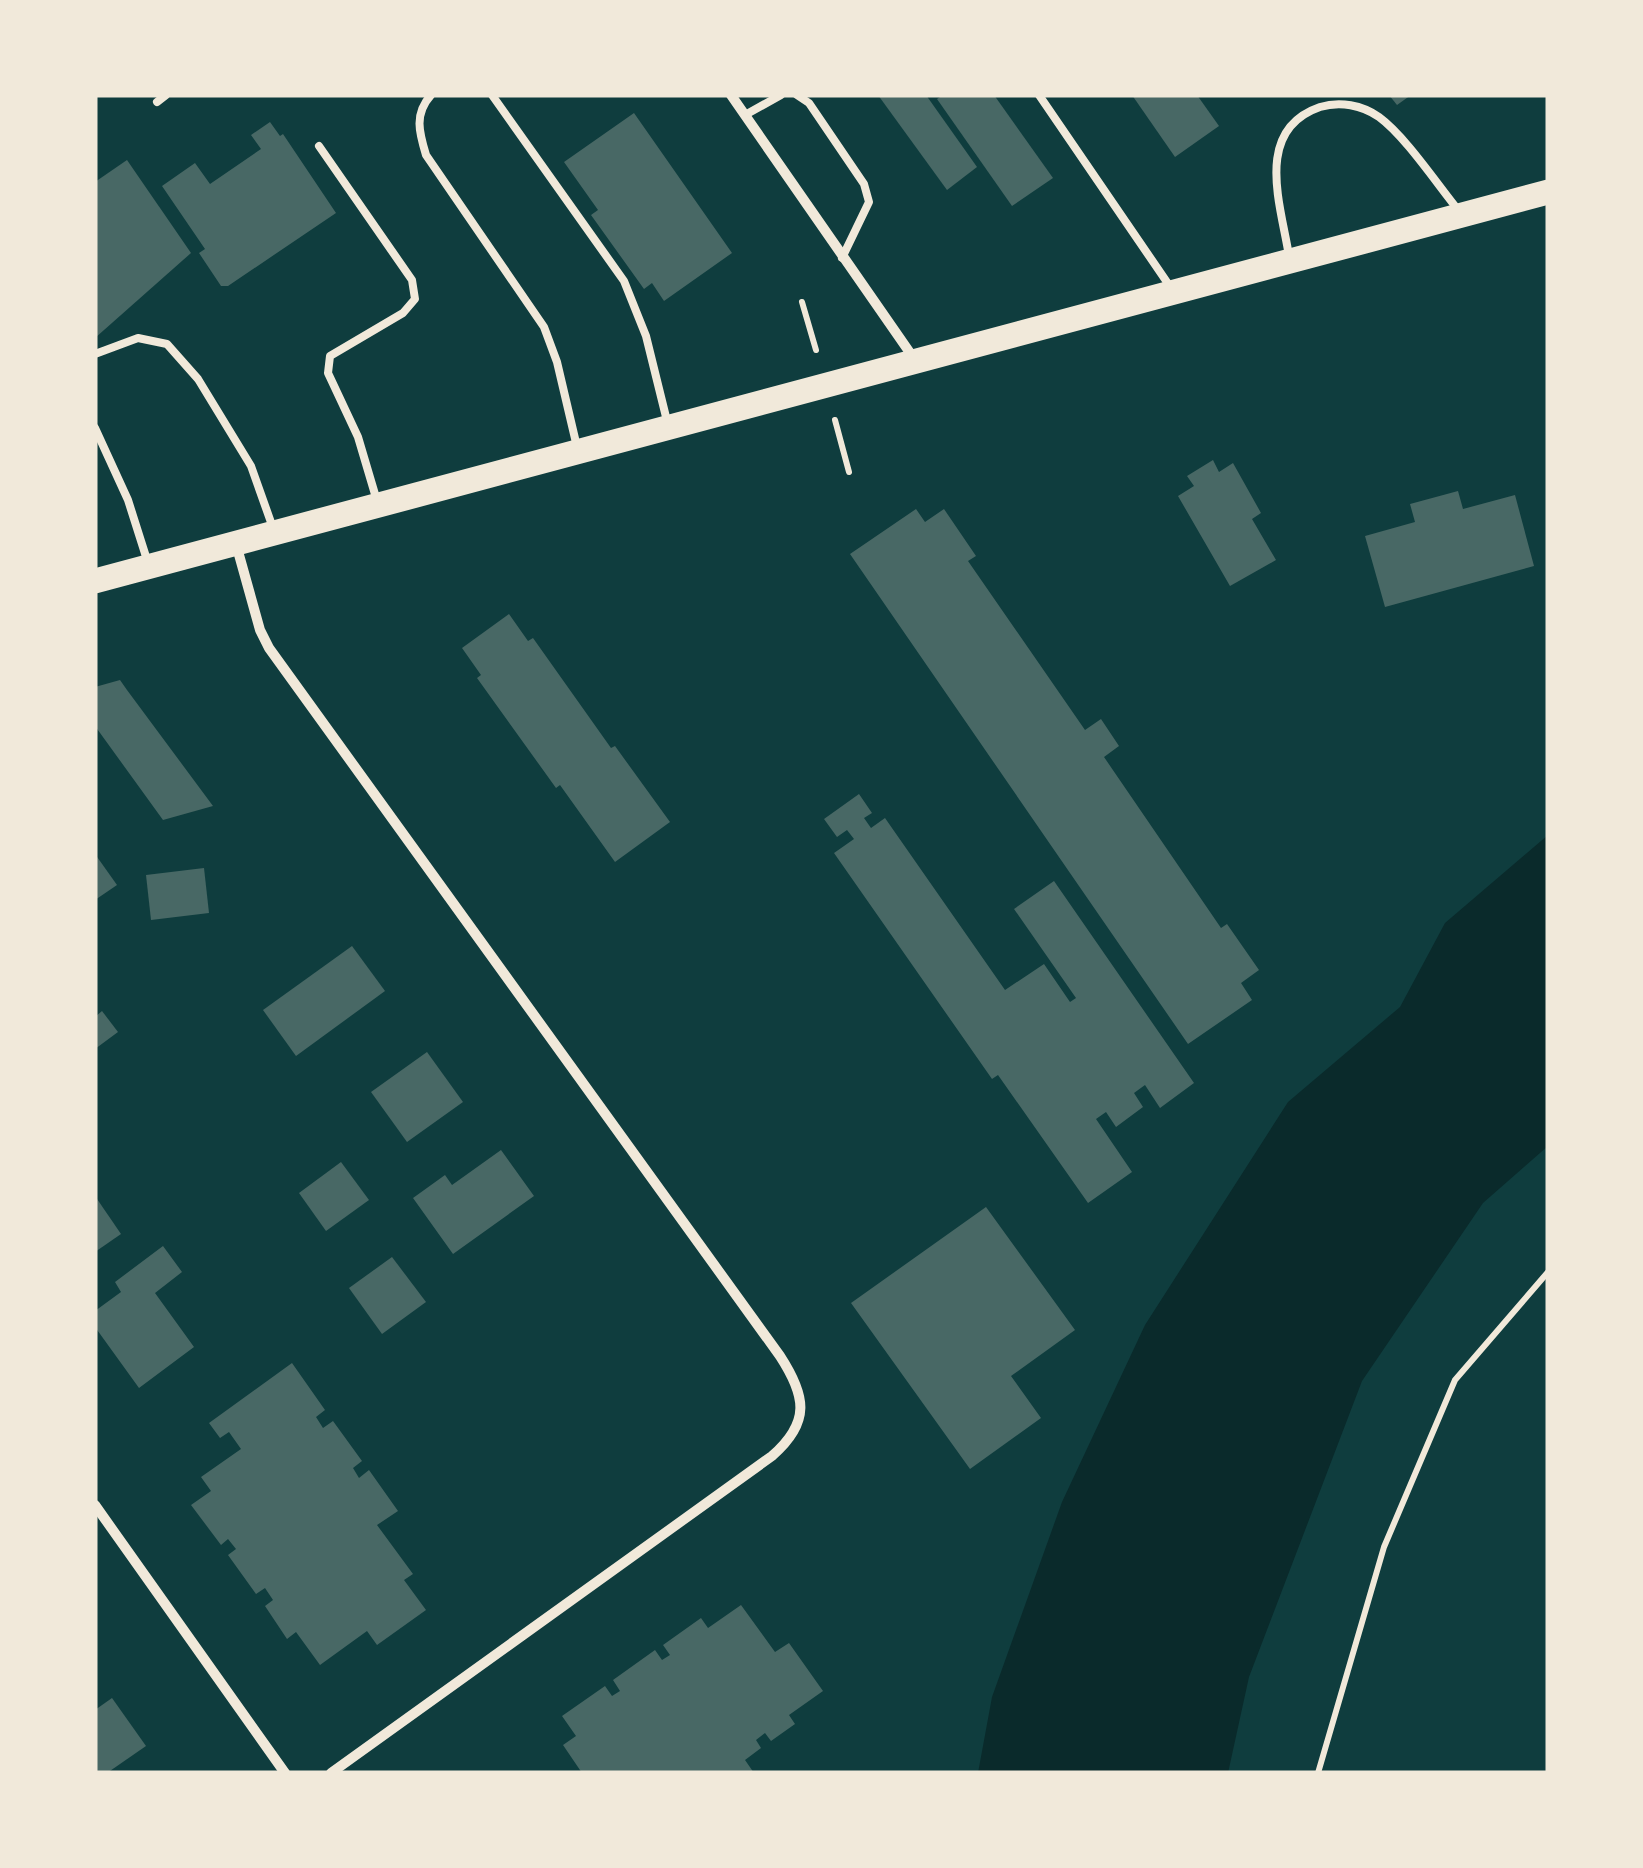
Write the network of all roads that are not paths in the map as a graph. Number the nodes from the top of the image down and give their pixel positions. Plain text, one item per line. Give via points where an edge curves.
1 (166, 95) edge
2 (430, 95) edge
3 (492, 95) edge
4 (731, 95) edge
5 (781, 95) edge
6 (797, 95) edge
7 (1039, 95) edge
8 (1358, 95) edge
9 (156, 102) dead end
10 (1360, 108) junction
11 (744, 115) junction
12 (319, 146) dead end
13 (1548, 192) edge
14 (1462, 215) junction
15 (842, 258) junction
16 (1290, 261) junction
17 (1174, 292) junction
18 (95, 354) edge
19 (916, 361) junction
20 (669, 427) junction
21 (95, 428) edge
22 (578, 452) junction
23 (378, 505) junction
24 (274, 533) junction
25 (236, 542) junction
26 (149, 566) junction
27 (95, 581) edge
28 (95, 1505) edge
29 (286, 1773) edge
30 (332, 1773) edge

1 - 9 lane
2 - 22 lane via 420,107 418,132 426,155 544,327
3 - 20 lane via 624,281
4 - 11 street
5 - 11 lane
6 - 15 lane via 864,184 869,202
7 - 17 lane
8 - 10 lane
10 - 14 lane via 1384,121
10 - 16 lane via 1315,109 1299,118 1278,147 1274,164
11 - 15 street
12 - 23 lane via 412,280 415,298 330,356 328,373 358,436
13 - 14 main road
14 - 16 main road
15 - 19 street
16 - 17 main road
17 - 19 main road
18 - 24 lane via 138,338 167,344 198,378 251,466
19 - 20 main road
20 - 22 main road
21 - 26 lane
22 - 23 main road
23 - 24 main road
24 - 25 main road
25 - 26 main road
25 - 30 street via 269,648 797,1383 802,1414 791,1440 772,1456
26 - 27 main road
28 - 29 street

